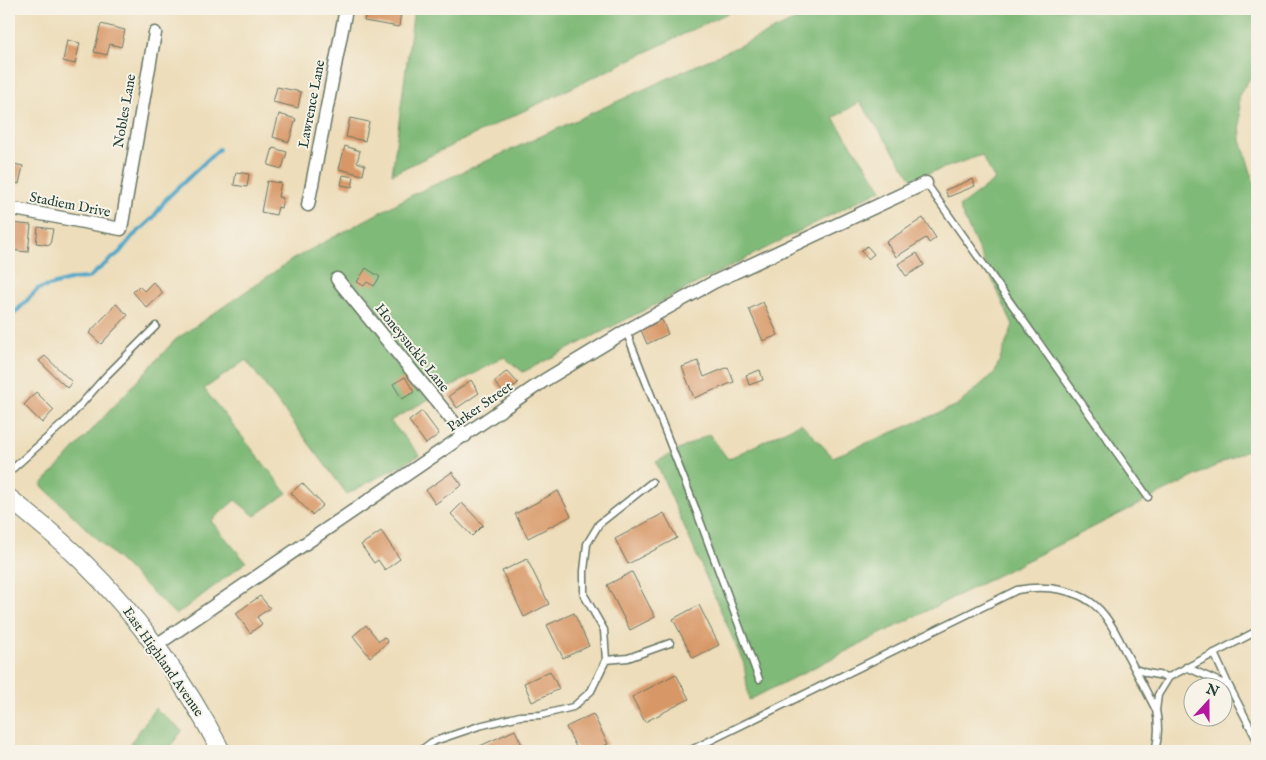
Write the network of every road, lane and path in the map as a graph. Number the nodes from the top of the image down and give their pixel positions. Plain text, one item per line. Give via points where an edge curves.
1 (346, 9) edge
2 (155, 33) dead end
3 (926, 183) joint
4 (126, 195) joint
5 (308, 205) dead end
6 (9, 208) edge
7 (337, 280) dead end
8 (156, 326) dead end
9 (626, 331) junction
10 (464, 436) junction
11 (9, 472) edge
12 (652, 482) dead end
13 (1148, 497) dead end
14 (9, 498) edge
15 (1257, 631) edge
16 (670, 643) dead end
17 (155, 646) junction
18 (1214, 653) junction
19 (606, 660) junction
20 (1186, 667) junction
21 (1135, 668) junction
22 (1169, 676) junction
23 (1211, 678) edge
24 (1225, 678) edge
25 (759, 679) dead end
26 (1234, 696) edge
27 (1156, 710) junction
28 (1257, 740) edge
29 (222, 751) edge
30 (420, 751) edge
31 (690, 751) edge
32 (1155, 751) edge

1 - 5 street, Lawrence Lane
2 - 4 street, Nobles Lane
3 - 9 street, Parker Street via 714,282
3 - 13 lane
4 - 6 street, Stadiem Drive via 121,229
7 - 10 street, Honeysuckle Lane
8 - 11 lane via 68,419
9 - 10 street, Parker Street via 544,380
9 - 25 lane
10 - 17 street, Parker Street
12 - 19 lane via 598,524 587,544 584,595 604,630
14 - 17 street, East Highland Avenue via 83,562 133,616
15 - 18 lane
16 - 19 lane via 628,658
17 - 29 street, East Highland Avenue
18 - 20 lane
18 - 24 lane
19 - 30 lane via 591,691 573,707 479,726 432,742
20 - 22 lane
20 - 23 lane
21 - 22 lane
21 - 27 lane
21 - 31 lane via 1112,625 1087,600 1047,587 1017,590
22 - 27 lane via 1158,694
26 - 28 lane
27 - 32 lane via 1159,724

